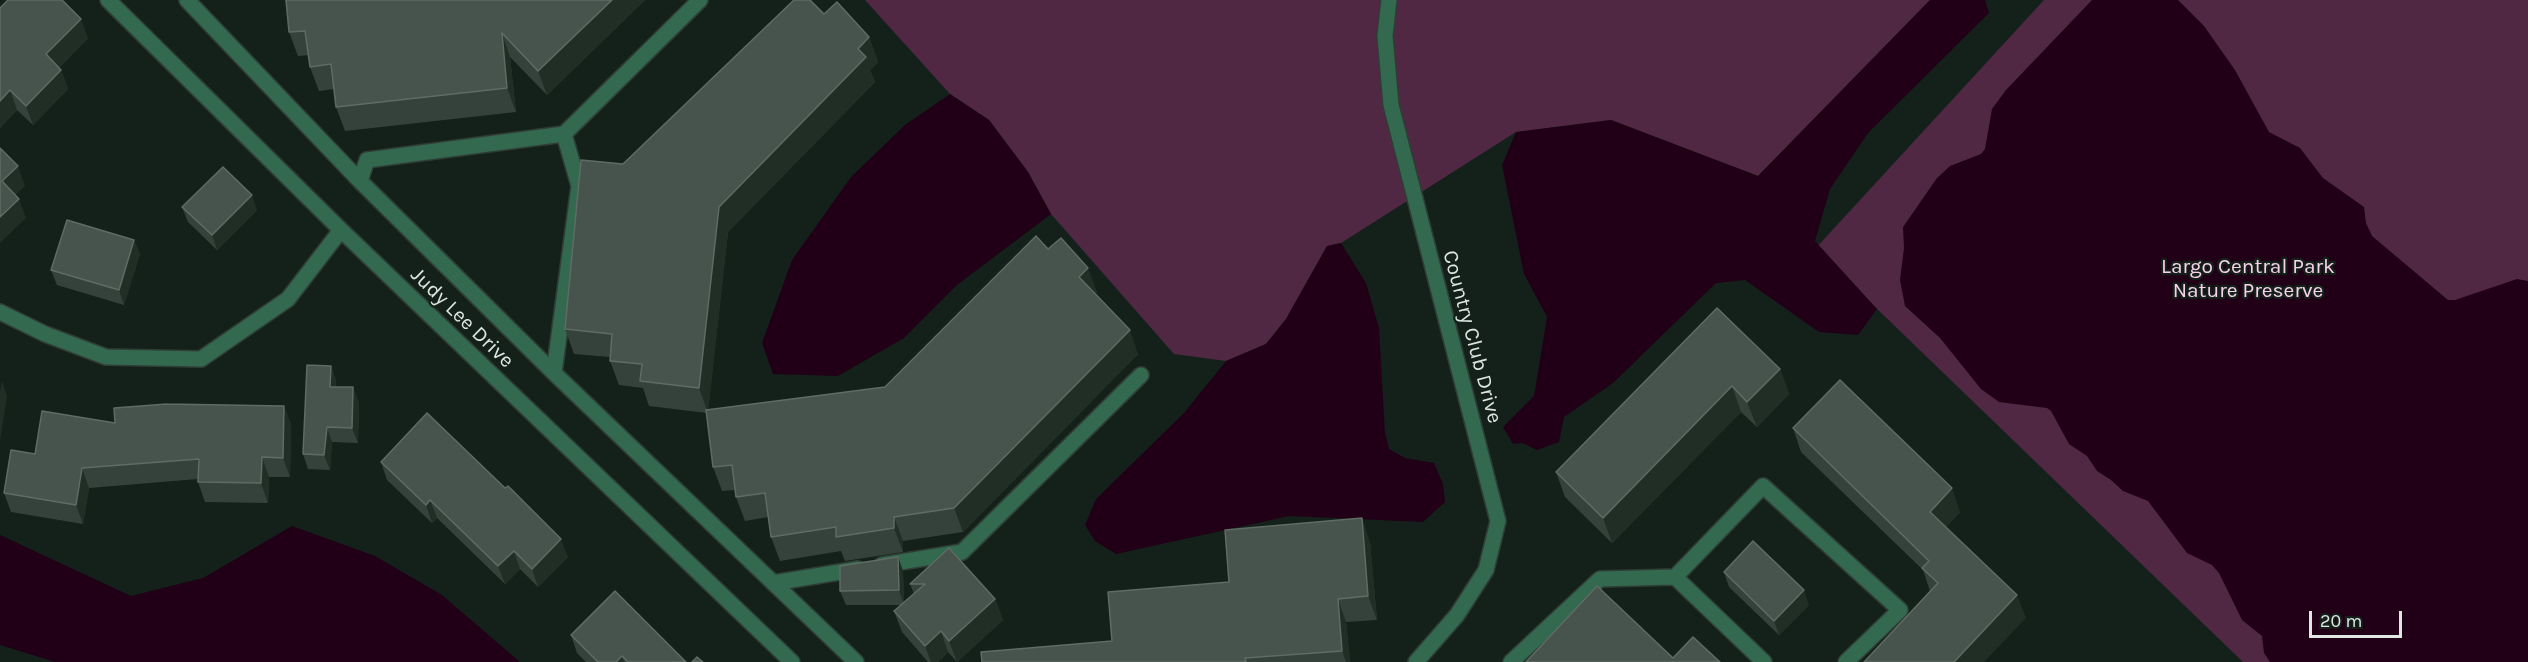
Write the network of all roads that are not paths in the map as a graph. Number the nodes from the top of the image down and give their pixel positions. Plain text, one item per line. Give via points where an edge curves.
1 (108, 0) edge
2 (187, 0) edge
3 (699, 0) edge
4 (1389, 0) edge
5 (564, 134) junction
6 (360, 181) junction
7 (341, 230) junction
8 (0, 312) edge
9 (554, 373) junction
10 (1141, 375) dead end
11 (1675, 577) junction
12 (773, 583) junction
13 (792, 662) edge
14 (856, 662) edge
15 (1416, 662) edge
16 (1511, 662) edge
17 (1764, 662) edge
18 (1846, 662) edge

1 - 7 street, Judy Lee Drive
2 - 6 street
3 - 5 street
4 - 15 street, Country Club Drive via 1385,36 1391,105 1498,521 1486,570 1457,615
5 - 6 street via 367,160
5 - 9 street via 579,186
6 - 9 street
7 - 8 street via 288,299 201,360 106,357
7 - 13 street, Judy Lee Drive
9 - 12 street
10 - 12 street via 962,552
11 - 16 street via 1600,579
11 - 17 street
11 - 18 street via 1763,486 1900,610
12 - 14 street

